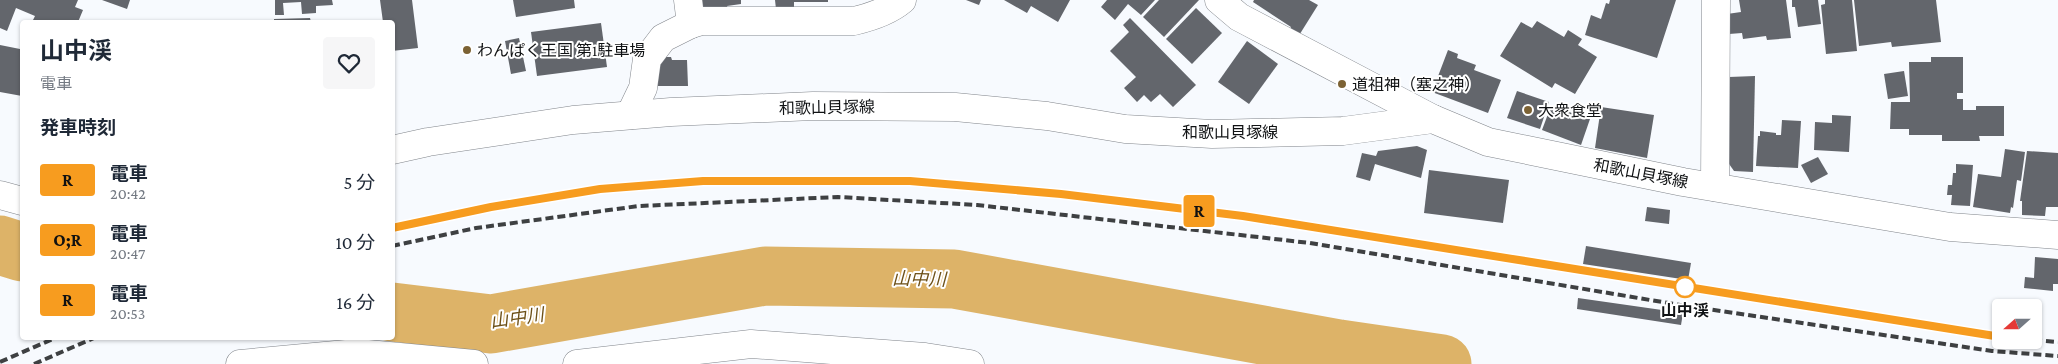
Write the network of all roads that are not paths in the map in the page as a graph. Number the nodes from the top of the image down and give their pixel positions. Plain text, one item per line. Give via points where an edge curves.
1 (902, 0) edge
2 (1219, 0) edge
3 (1716, 0) edge
4 (689, 12) edge
5 (630, 115) junction
6 (1433, 118) junction
7 (395, 149) edge
8 (1715, 187) junction
9 (0, 196) edge
10 (20, 201) edge
11 (2058, 235) edge
12 (240, 364) edge
13 (474, 364) edge
14 (577, 364) edge
15 (970, 364) edge

1 - 4 main road via 869,18 854,21 701,21
2 - 6 main road via 1239,17
3 - 8 main road
4 - 5 main road via 647,60 643,88
5 - 6 main road, 和歌山貝塚線 via 813,106 955,108 1048,116 1125,130 1212,134 1344,131
5 - 7 main road, 和歌山貝塚線 via 573,120
6 - 8 main road, 和歌山貝塚線 via 1488,142
8 - 11 main road, 和歌山貝塚線 via 1950,228
9 - 10 main road
12 - 13 main road via 357,353
14 - 15 main road via 750,344 925,357

